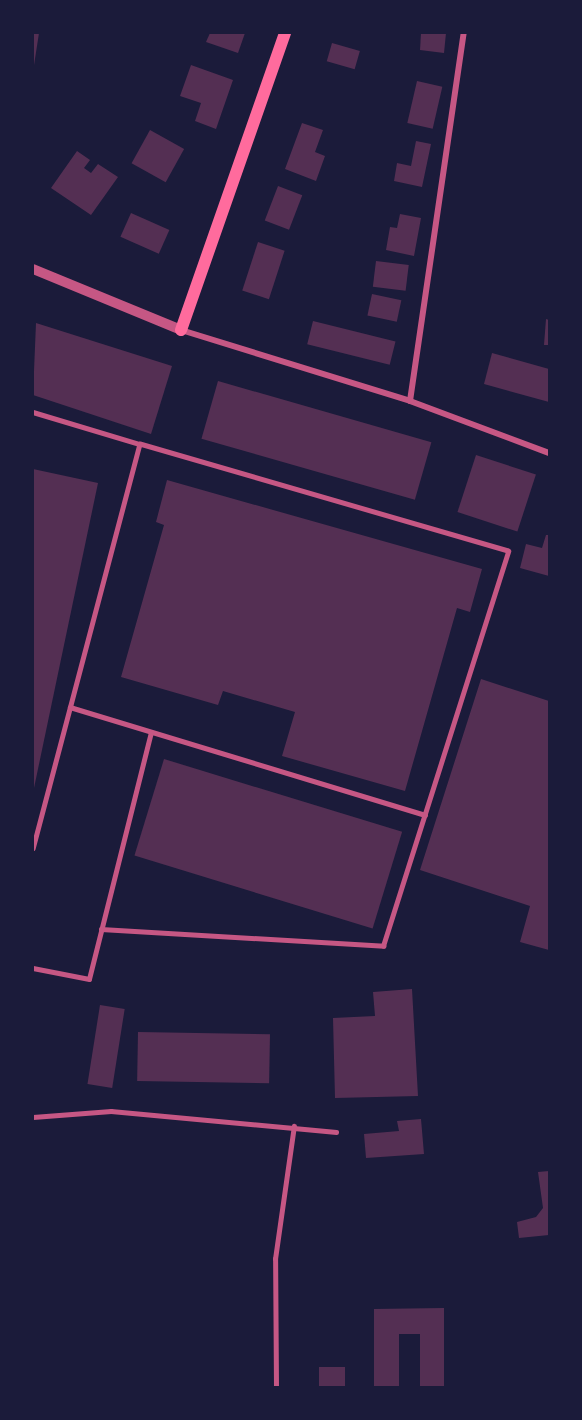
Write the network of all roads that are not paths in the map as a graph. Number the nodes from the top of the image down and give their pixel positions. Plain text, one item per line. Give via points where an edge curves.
1 (285, 33) edge
2 (464, 33) edge
3 (33, 269) edge
4 (181, 330) junction
5 (410, 401) junction
6 (33, 412) edge
7 (140, 444) junction
8 (549, 453) edge
9 (70, 707) junction
10 (151, 733) junction
11 (425, 815) junction
12 (33, 848) edge
13 (101, 929) junction
14 (33, 968) edge
15 (33, 1117) edge
16 (294, 1126) junction
17 (336, 1132) dead end
18 (276, 1387) edge

1 - 4 main road
2 - 5 street
3 - 4 street
4 - 5 street
5 - 8 street
6 - 7 lane
7 - 9 lane
7 - 11 lane via 508,551
9 - 10 lane
9 - 12 lane
10 - 11 lane
10 - 13 lane
11 - 13 lane via 383,946
13 - 14 lane via 89,979
15 - 16 lane via 111,1112
16 - 17 lane
16 - 18 lane via 275,1258

